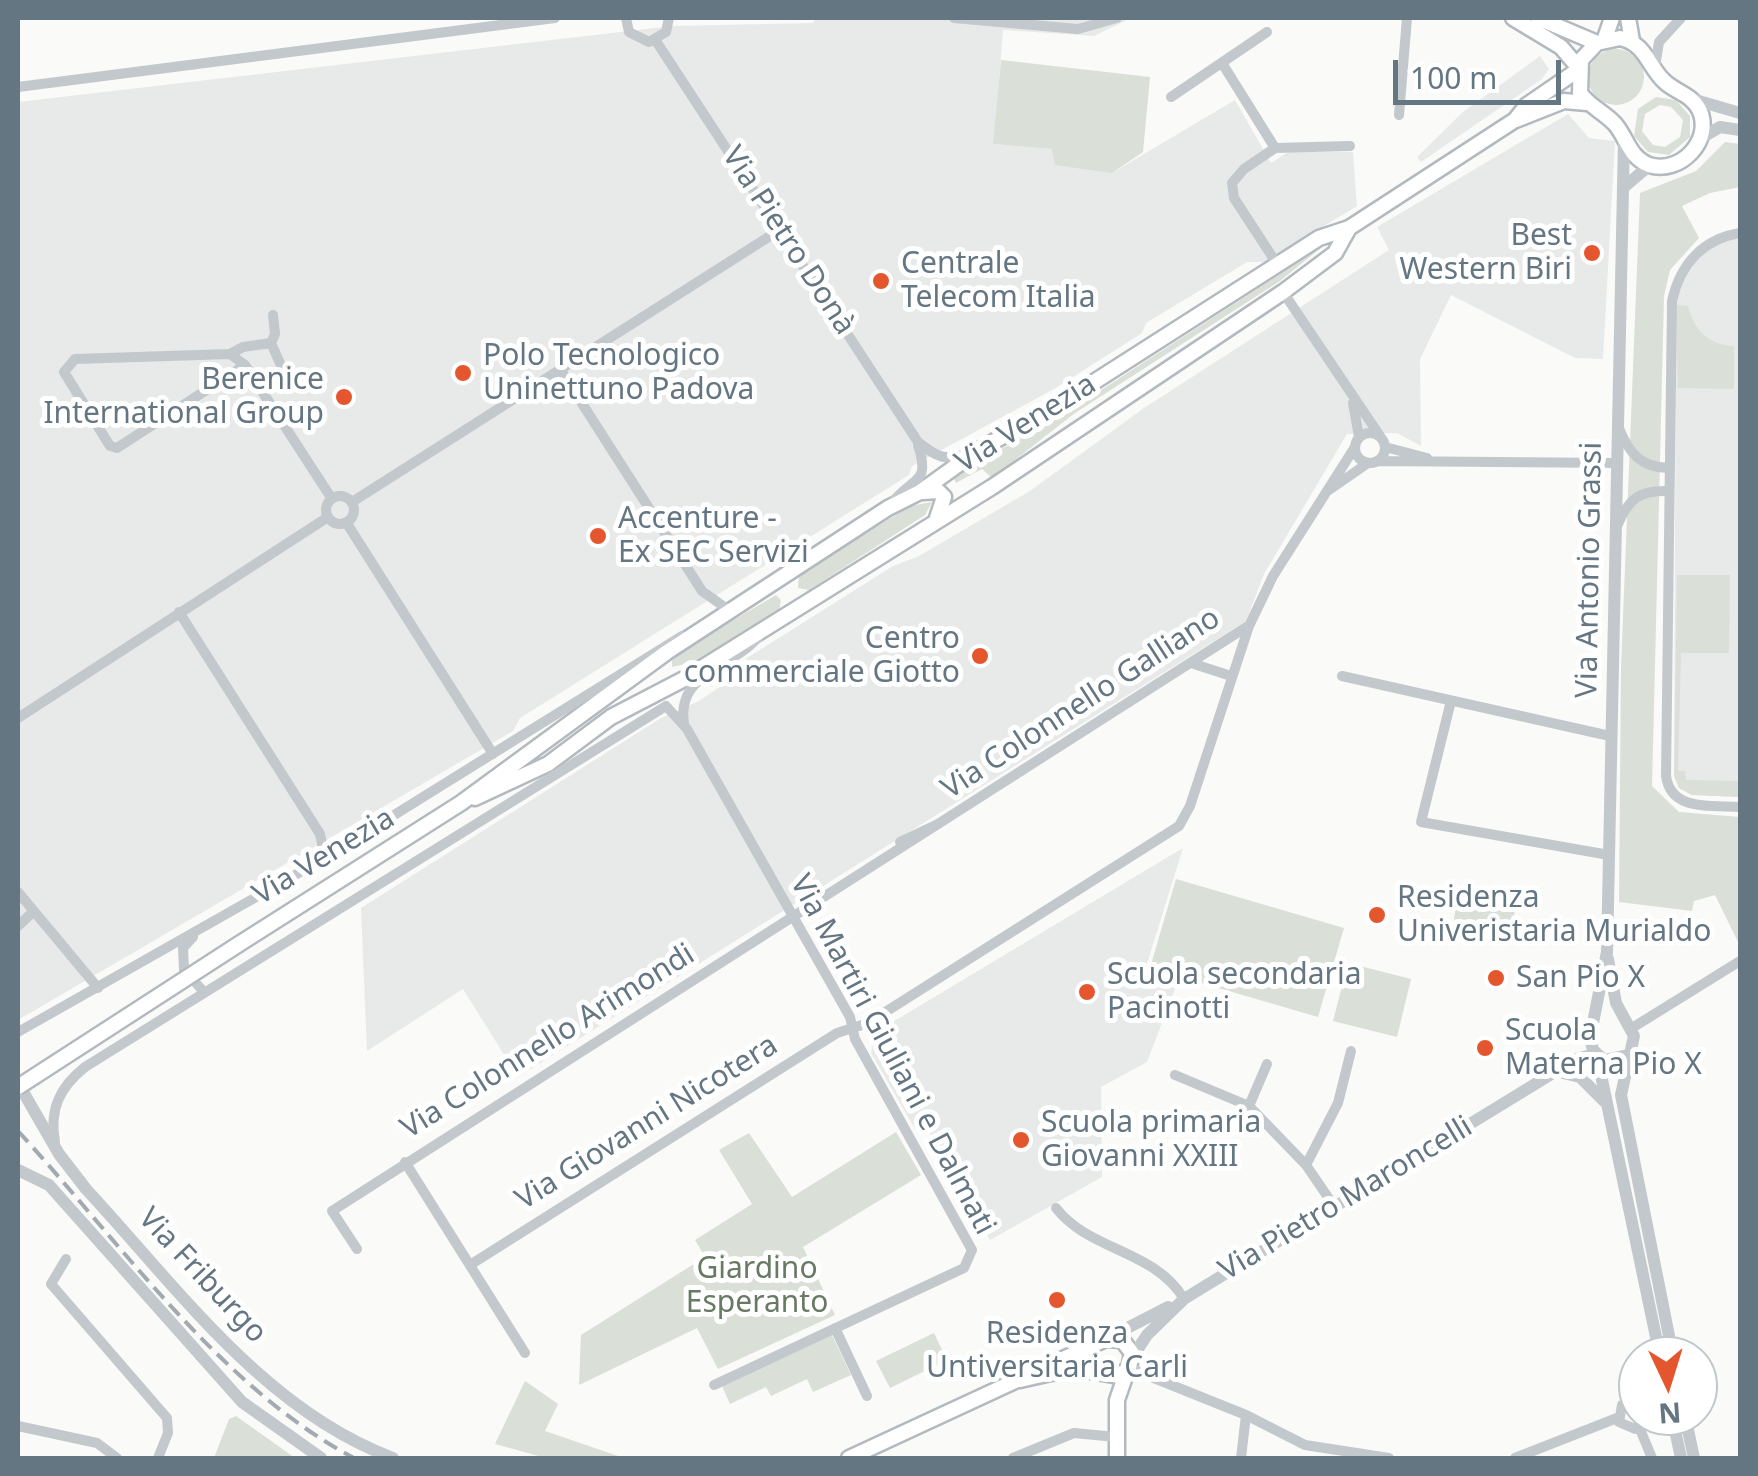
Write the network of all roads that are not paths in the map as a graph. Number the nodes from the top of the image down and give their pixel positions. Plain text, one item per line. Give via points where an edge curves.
1 (555, 18) edge
2 (626, 18) edge
3 (668, 18) edge
4 (954, 18) edge
5 (1117, 18) edge
6 (1406, 18) edge
7 (1513, 18) edge
8 (1538, 18) edge
9 (1612, 18) edge
10 (1628, 18) edge
11 (1670, 18) edge
12 (1681, 18) edge
13 (1267, 32) dead end
14 (656, 41) junction
15 (1601, 42) junction
16 (1634, 43) junction
17 (1222, 63) junction
18 (1655, 67) junction
19 (1578, 69) junction
20 (18, 87) edge
21 (1170, 97) dead end
22 (1692, 98) junction
23 (1587, 103) junction
24 (1740, 113) edge
25 (1399, 115) dead end
26 (1515, 120) junction
27 (1740, 130) edge
28 (1701, 138) junction
29 (1624, 140) junction
30 (1350, 146) dead end
31 (1275, 148) junction
32 (1650, 165) junction
33 (1623, 188) junction
34 (781, 228) junction
35 (1349, 228) junction
36 (1740, 233) edge
37 (1277, 264) junction
38 (1282, 292) junction
39 (273, 315) dead end
40 (270, 344) junction
41 (230, 354) junction
42 (245, 365) junction
43 (560, 369) junction
44 (283, 370) dead end
45 (1353, 402) junction
46 (1618, 426) junction
47 (918, 442) junction
48 (1357, 442) junction
49 (1383, 442) junction
50 (977, 451) junction
51 (1433, 459) junction
52 (1373, 462) junction
53 (1590, 462) junction
54 (1617, 463) junction
55 (1668, 468) junction
56 (1328, 490) junction
57 (920, 492) junction
58 (1668, 492) junction
59 (1617, 495) junction
60 (332, 498) junction
61 (352, 502) junction
62 (888, 508) junction
63 (328, 517) junction
64 (937, 519) junction
65 (346, 522) junction
66 (1616, 529) junction
67 (179, 612) junction
68 (730, 612) junction
69 (1249, 626) junction
70 (706, 627) junction
71 (765, 629) junction
72 (659, 658) junction
73 (1194, 664) junction
74 (1231, 676) junction
75 (1342, 676) dead end
76 (676, 684) junction
77 (41, 701) junction
78 (660, 701) junction
79 (1451, 701) junction
80 (18, 709) edge
81 (18, 718) edge
82 (685, 726) junction
83 (1610, 736) junction
84 (493, 754) junction
85 (530, 774) junction
86 (461, 804) junction
87 (1740, 807) edge
88 (487, 815) junction
89 (939, 824) junction
90 (1609, 855) junction
91 (325, 858) junction
92 (18, 892) edge
93 (781, 898) junction
94 (34, 911) junction
95 (792, 917) junction
96 (18, 926) edge
97 (198, 933) junction
98 (1607, 952) junction
99 (1740, 961) edge
100 (98, 988) junction
101 (204, 992) junction
102 (1628, 1025) junction
103 (852, 1028) junction
104 (1593, 1031) junction
105 (18, 1032) edge
106 (1351, 1051) dead end
107 (1596, 1055) junction
108 (1628, 1055) junction
109 (1576, 1059) junction
110 (1267, 1064) dead end
111 (1555, 1072) junction
112 (1175, 1075) dead end
113 (18, 1085) edge
114 (1607, 1105) junction
115 (1249, 1106) junction
116 (56, 1150) junction
117 (405, 1162) junction
118 (1306, 1165) junction
119 (18, 1171) edge
120 (1334, 1206) junction
121 (1056, 1208) dead end
122 (357, 1249) dead end
123 (66, 1259) dead end
124 (470, 1264) junction
125 (1184, 1299) junction
126 (835, 1328) junction
127 (1653, 1336) edge
128 (1669, 1336) edge
129 (1104, 1340) junction
130 (525, 1353) dead end
131 (1130, 1366) junction
132 (1101, 1372) junction
133 (1020, 1380) junction
134 (714, 1385) dead end
135 (867, 1396) dead end
136 (1117, 1400) junction
137 (1246, 1415) junction
138 (1617, 1418) edge
139 (18, 1426) edge
140 (1116, 1436) junction
141 (1329, 1454) edge
142 (116, 1458) edge
143 (158, 1458) edge
144 (320, 1458) edge
145 (393, 1458) edge
146 (849, 1458) edge
147 (1013, 1458) edge
148 (1117, 1458) edge
149 (1242, 1458) edge
150 (1389, 1458) edge
151 (1515, 1458) edge

1 - 20 street
2 - 14 street, Via Pietro Donà via 634,38
3 - 14 street
4 - 5 street via 1078,29
6 - 25 street
7 - 19 main road via 1561,48
8 - 15 main road
9 - 15 main road, Via Venezia
10 - 16 main road
11 - 16 street via 1648,45
12 - 18 street via 1659,42
13 - 17 street
14 - 34 street, Via Pietro Donà
15 - 16 main road
15 - 19 main road, Via Venezia
16 - 18 main road
17 - 21 street
17 - 31 street
18 - 22 main road via 1660,78
19 - 23 main road
19 - 26 main road, Via Venezia
22 - 24 street
22 - 28 main road via 1702,119
23 - 26 main road, Via Venezia via 1564,101
23 - 29 main road
26 - 35 main road, Via Venezia
27 - 28 street via 1720,127
28 - 32 main road via 1676,163
29 - 32 main road
29 - 33 street, Via Antonio Grassi
30 - 31 street
31 - 37 street via 1232,184 1234,198
32 - 33 street
33 - 46 street, Via Antonio Grassi
34 - 43 street
34 - 47 street, Via Pietro Donà
35 - 37 main road, Via Venezia
35 - 38 main road, Via Venezia via 1334,254
36 - 55 street via 1696,254 1675,289
37 - 50 main road, Via Venezia
38 - 45 street
38 - 64 main road, Via Venezia
39 - 40 street
40 - 41 street
40 - 44 street
41 - 42 street
41 - 42 street via 75,360 64,372 117,448
42 - 60 street
43 - 61 street
43 - 68 street via 702,590
45 - 48 street
45 - 49 street
46 - 54 street, Via Antonio Grassi
46 - 55 street via 1636,458
47 - 50 street via 942,459
47 - 62 street via 921,478
48 - 49 street via 1369,432
48 - 52 street via 1359,458
48 - 56 street, Via Giovanni Nicotera
49 - 51 street
49 - 52 street
50 - 57 main road, Via Venezia
51 - 52 street
51 - 53 street
52 - 56 street
53 - 54 street
53 - 59 street via 1603,469
54 - 59 street, Via Antonio Grassi
55 - 58 street
56 - 69 street, Via Giovanni Nicotera
57 - 62 main road, Via Venezia
57 - 64 main road via 944,497
58 - 66 street via 1633,498
58 - 87 street via 1667,782 1687,803
59 - 66 street, Via Antonio Grassi
60 - 61 street
60 - 63 street
61 - 65 street via 354,514
62 - 68 main road, Via Venezia
63 - 65 street
63 - 67 street
64 - 71 main road, Via Venezia
65 - 84 street
66 - 83 street, Via Antonio Grassi
67 - 77 street
67 - 91 street via 320,834
68 - 70 main road, Via Venezia
69 - 73 street, Via Colonnello Galliano
69 - 74 street, Via Giovanni Nicotera
70 - 72 main road, Via Venezia
70 - 84 street, Via Venezia via 666,643
71 - 76 main road, Via Venezia
71 - 82 street, Via Venezia via 752,646 687,692
72 - 76 main road via 661,674
72 - 86 main road, Via Venezia
73 - 74 street
73 - 89 street, Via Colonnello Galliano
74 - 103 street, Via Giovanni Nicotera via 1179,826
75 - 79 street
76 - 78 main road, Via Venezia
77 - 80 street
77 - 81 street
78 - 82 street
78 - 85 main road, Via Venezia via 611,717
78 - 88 street, Via Venezia
79 - 83 street
79 - 90 street via 1420,822
82 - 93 street, Via Martiri Giuliani e Dalmati
83 - 90 street, Via Antonio Grassi
84 - 91 street, Via Venezia
85 - 86 main road, Via Venezia
85 - 88 street, Via Venezia
86 - 113 main road, Via Venezia, bridge
88 - 101 street, Via Venezia
89 - 93 street, Via Colonnello Galliano via 806,901
89 - 95 street, Via Colonnello Galliano
90 - 98 street, Via Antonio Grassi
91 - 97 street, Via Venezia
92 - 94 street
93 - 95 street, Via Martiri Giuliani e Dalmati
94 - 96 street
94 - 100 street
95 - 103 street, Via Martiri Giuliani e Dalmati
95 - 117 street, Via Colonnello Arimondi
97 - 100 street, Via Venezia
97 - 101 street via 182,953 184,970
98 - 102 street, Via Antonio Grassi via 1616,1003
98 - 104 street, Via Antonio Grassi
99 - 102 street
100 - 105 street, Via Venezia
101 - 116 street, Via Venezia via 70,1079 55,1109
102 - 104 street via 1609,1017
102 - 108 street via 1634,1040
103 - 124 street, Via Giovanni Nicotera
103 - 126 street, Via Martiri Giuliani e Dalmati via 972,1250 964,1268
104 - 107 street
104 - 109 street, Via Pietro Maroncelli
106 - 118 street via 1338,1103
107 - 108 street via 1612,1062
107 - 109 street, Via Pietro Maroncelli
107 - 114 street
108 - 128 street via 1621,1094
109 - 111 street, Via Pietro Maroncelli
110 - 115 street
111 - 114 street via 1580,1077
111 - 120 street, Via Pietro Maroncelli
112 - 115 street
113 - 116 street, Via Friburgo
114 - 127 street
115 - 118 street
116 - 145 street, Via Friburgo via 286,1399 346,1438
117 - 122 street, Via Colonnello Arimondi via 332,1211
117 - 124 street
118 - 120 street
119 - 144 street, Via Friburgo via 48,1185 242,1402
120 - 125 street, Via Pietro Maroncelli
121 - 125 street via 1093,1240 1169,1279
123 - 143 street via 51,1284 167,1418
124 - 130 street
125 - 129 street
125 - 131 street, Via Pietro Maroncelli
126 - 134 street, Via Martiri Giuliani e Dalmati
126 - 135 street
129 - 131 main road via 1127,1343
129 - 132 main road via 1093,1356
129 - 133 main road
131 - 132 main road via 1114,1377
131 - 136 main road, Via Pietro Maroncelli
131 - 137 street
132 - 133 main road via 1073,1368
132 - 136 main road, Via Pietro Maroncelli
133 - 146 main road
136 - 140 main road, Via Pietro Maroncelli
137 - 141 street
137 - 149 street
138 - 151 street
139 - 142 street via 96,1443
140 - 147 street via 1074,1433
140 - 148 main road, Via Pietro Maroncelli
141 - 150 street

